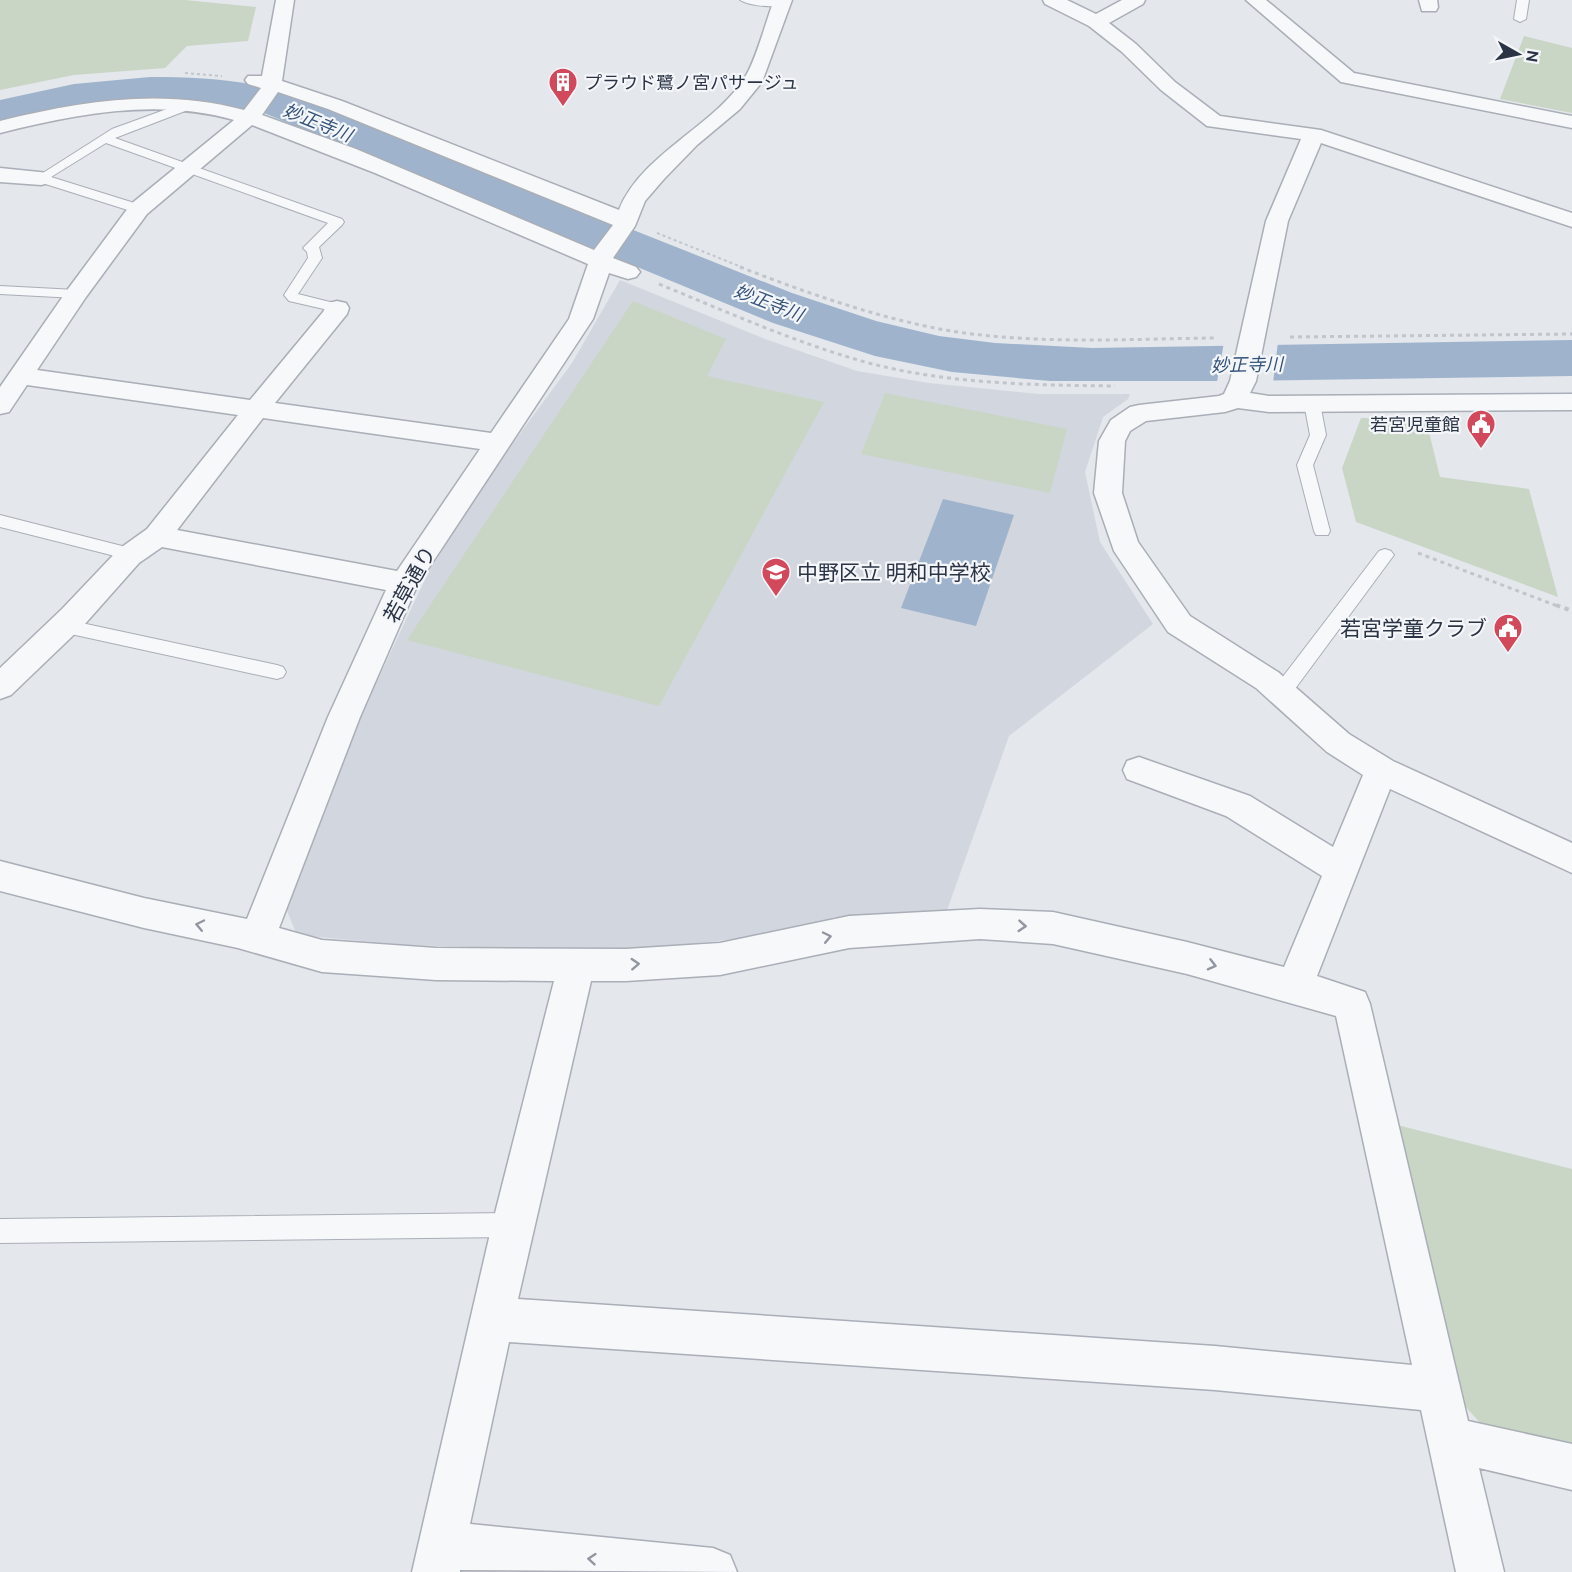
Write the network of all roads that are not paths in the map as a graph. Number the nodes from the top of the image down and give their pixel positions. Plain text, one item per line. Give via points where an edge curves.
1 (285, 0) edge
2 (746, 0) edge
3 (1052, 0) edge
4 (1136, 0) edge
5 (1255, 0) edge
6 (1523, 0) edge
7 (782, 1) edge
8 (1520, 19) dead end
9 (1096, 22) junction
10 (266, 84) junction
11 (189, 105) junction
12 (252, 114) junction
13 (1572, 122) edge
14 (0, 127) edge
15 (1314, 134) junction
16 (106, 139) junction
17 (187, 170) junction
18 (0, 175) edge
19 (41, 178) junction
20 (139, 209) junction
21 (1572, 220) edge
22 (624, 223) junction
23 (611, 263) junction
24 (0, 290) edge
25 (76, 294) junction
26 (338, 308) joint
27 (22, 376) junction
28 (1238, 390) junction
29 (1572, 402) edge
30 (1312, 404) junction
31 (0, 406) edge
32 (258, 407) junction
33 (499, 443) junction
34 (0, 520) edge
35 (1322, 531) dead end
36 (157, 536) junction
37 (1385, 555) road end
38 (129, 556) junction
39 (404, 584) junction
40 (63, 626) junction
41 (277, 672) dead end
42 (0, 687) edge
43 (1282, 692) junction
44 (1138, 770) dead end
45 (1381, 770) junction
46 (1572, 859) edge
47 (1341, 870) junction
48 (0, 876) edge
49 (257, 938) junction
50 (576, 966) junction
51 (1295, 986) junction
52 (513, 1225) junction
53 (0, 1231) edge
54 (492, 1319) junction
55 (1440, 1390) junction
56 (1449, 1439) junction
57 (1572, 1467) edge
58 (440, 1558) edge
59 (713, 1572) edge
60 (1480, 1572) edge

1 - 10 street
2 - 7 lane
3 - 9 street
4 - 9 street
5 - 13 street via 1348,78
6 - 8 lane
7 - 22 street, 若草通り via 755,78 733,105 656,174 634,200
9 - 15 street via 1214,122
10 - 12 street
10 - 22 street via 336,105
11 - 12 street
11 - 14 street via 112,105
11 - 16 lane via 138,122
12 - 17 street
12 - 23 street
15 - 21 street
15 - 28 street via 1277,221
16 - 17 lane
16 - 19 lane
17 - 20 street
17 - 26 lane via 337,222 310,248 315,258 291,295
18 - 19 street
19 - 20 lane
20 - 25 street
22 - 23 street, 若草通り
23 - 33 street, 若草通り via 581,319
24 - 25 lane
25 - 27 street
26 - 32 street
27 - 31 street
27 - 32 street
28 - 30 street via 1269,404
28 - 43 street via 1225,404 1139,413 1120,426 1112,441 1108,493 1124,544 1179,624
29 - 30 street
30 - 35 lane via 1318,435 1305,465
32 - 33 street
32 - 36 street
33 - 39 street, 若草通り
34 - 38 lane
36 - 38 street
36 - 39 street
37 - 43 lane
38 - 40 street
39 - 49 street, 若草通り via 344,717
40 - 41 lane
40 - 42 street
43 - 45 street via 1338,743
44 - 47 street via 1238,806
45 - 46 street
45 - 47 street
47 - 51 street
49 -> 48 street
49 - 50 street via 321,956 436,964
50 -> 51 street via 720,959 849,932 980,924 1053,928
50 - 52 street
51 - 55 street via 1352,1004
52 - 53 lane
52 - 54 street
54 - 55 street via 1215,1368
54 - 58 street
55 - 56 street
56 - 57 street
56 - 60 street
59 -> 58 street

